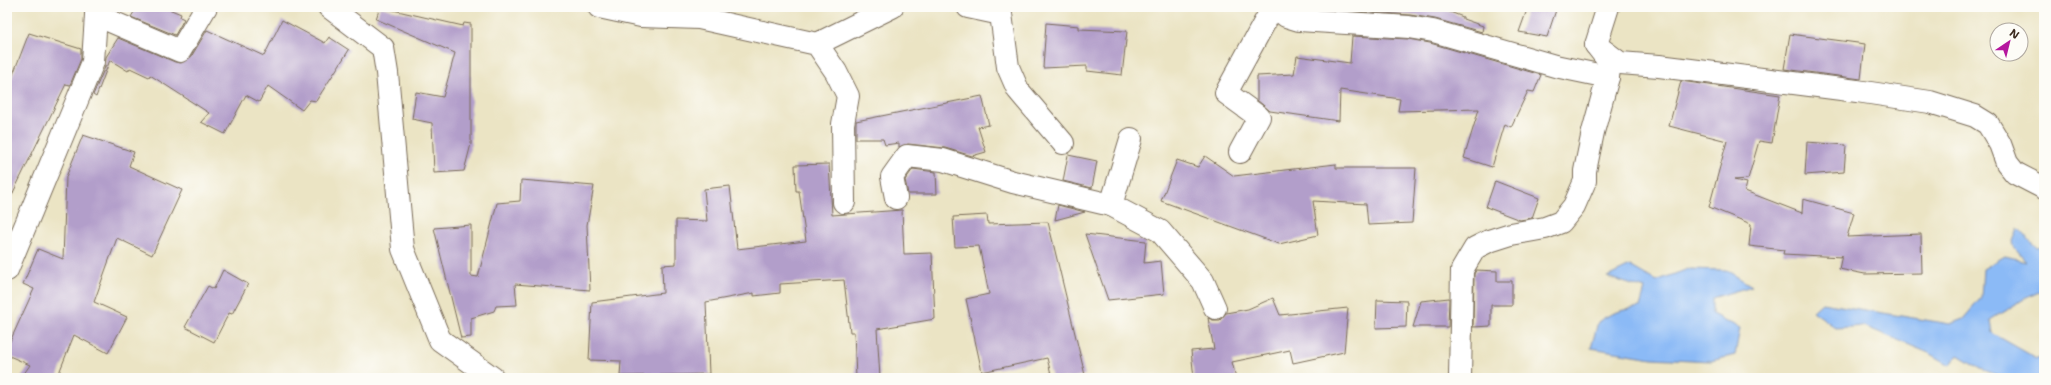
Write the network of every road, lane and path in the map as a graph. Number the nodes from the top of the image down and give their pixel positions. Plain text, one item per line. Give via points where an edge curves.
1 (206, 7) edge
2 (329, 7) edge
3 (599, 7) edge
4 (892, 7) edge
5 (968, 7) edge
6 (1274, 7) edge
7 (1603, 9) edge
8 (98, 11) edge
9 (817, 44) junction
10 (1596, 45) junction
11 (1608, 77) junction
12 (1131, 139) dead end
13 (1063, 143) dead end
14 (1240, 152) dead end
15 (2044, 188) edge
16 (896, 198) dead end
17 (844, 202) dead end
18 (1111, 205) junction
19 (7, 270) edge
20 (1215, 308) dead end
21 (493, 378) edge
22 (1460, 378) edge

1 - 8 street via 180,51
2 - 21 street via 382,48 387,73 403,249 440,340
3 - 9 street via 641,16 699,18
4 - 9 street
5 - 13 street via 1001,14 1008,67 1018,90
6 - 11 street via 1286,16 1299,20 1394,25 1433,31 1554,66
6 - 14 street via 1226,93 1259,117
7 - 10 street
8 - 19 street via 93,62
9 - 17 street via 848,96 843,124
10 - 11 street via 1610,63
10 - 15 street via 1620,63 1857,91 1930,102 1975,116 1988,124 2015,173
11 - 22 street via 1593,132 1585,181 1574,206 1561,222 1545,228 1511,234 1475,248 1462,270
12 - 18 street
16 - 18 street via 892,177 907,156 943,160 1013,182
18 - 20 street via 1160,231 1203,281

